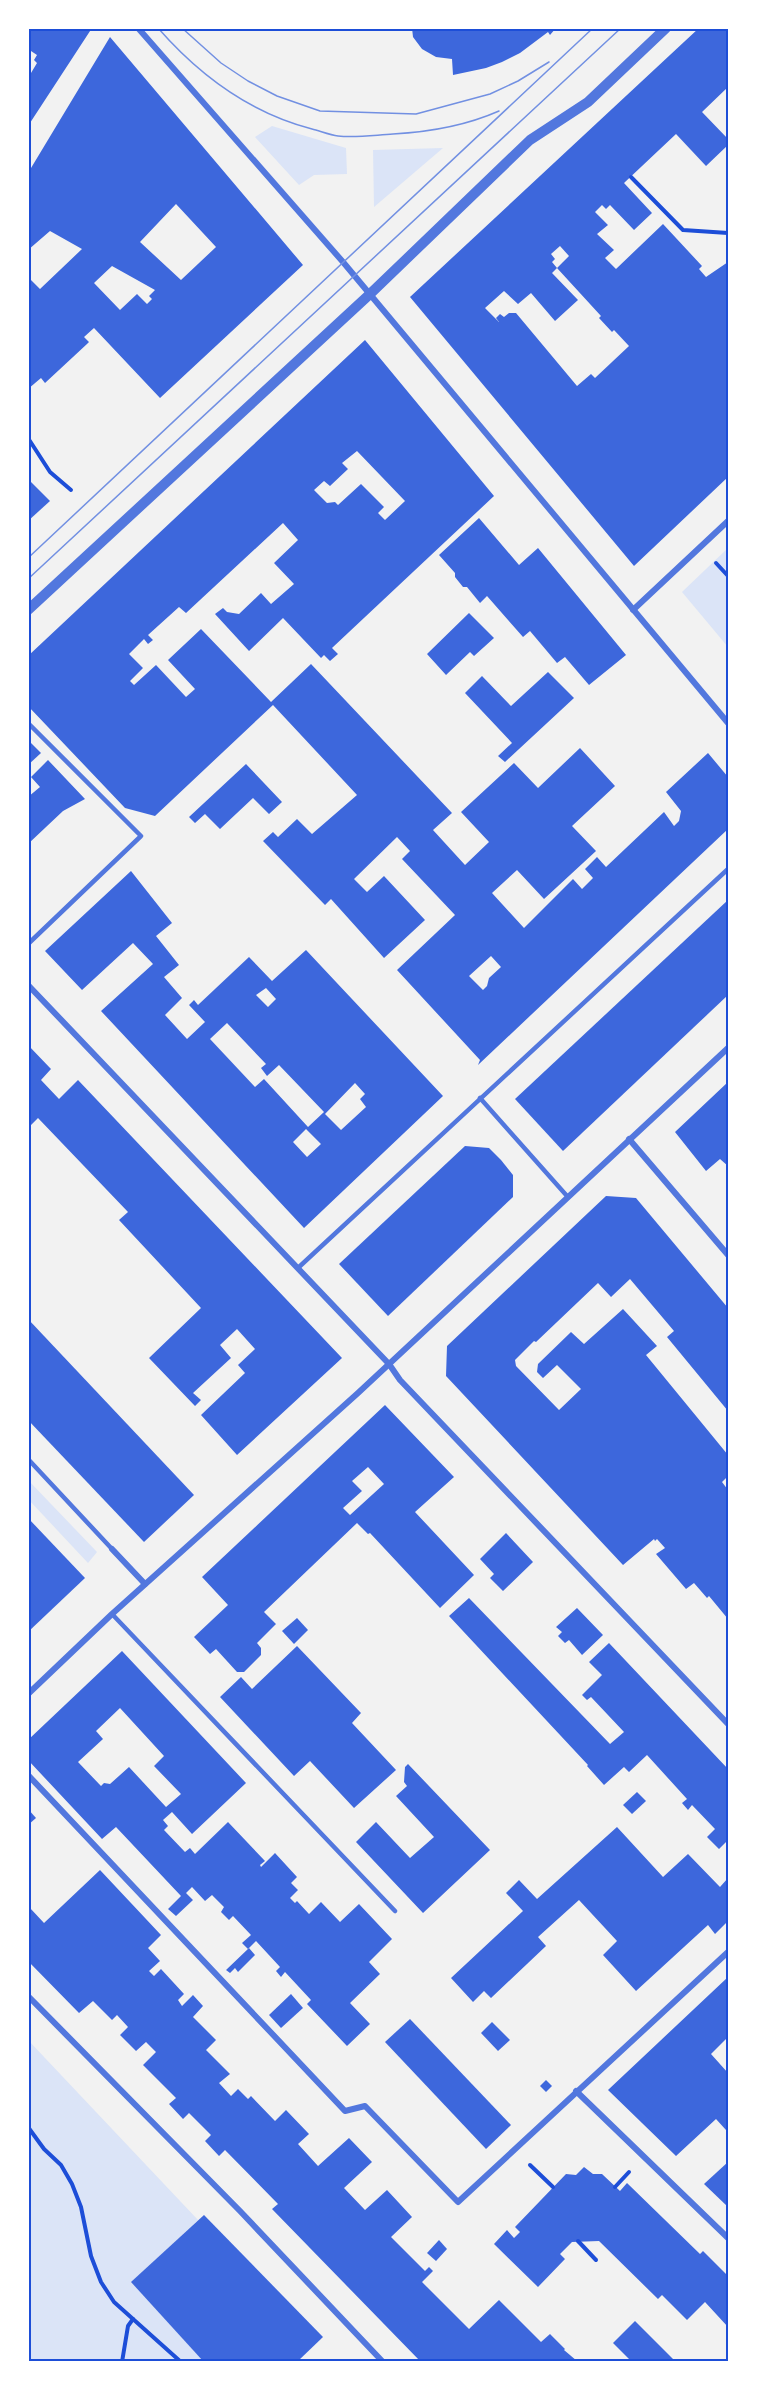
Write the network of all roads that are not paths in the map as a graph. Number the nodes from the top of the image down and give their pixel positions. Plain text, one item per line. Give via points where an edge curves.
1 (138, 28) edge
2 (666, 28) edge
3 (370, 294) junction
4 (729, 521) edge
5 (28, 610) edge
6 (633, 610) junction
7 (28, 723) edge
8 (729, 723) edge
9 (729, 869) edge
10 (28, 944) edge
11 (28, 985) edge
12 (729, 1048) edge
13 (480, 1098) junction
14 (629, 1139) junction
15 (567, 1196) junction
16 (729, 1256) edge
17 (299, 1267) junction
18 (389, 1364) junction
19 (28, 1459) edge
20 (112, 1548) joint
21 (145, 1584) junction
22 (112, 1614) junction
23 (28, 1694) edge
24 (729, 1724) edge
25 (28, 1775) edge
26 (395, 1911) dead end
27 (729, 1952) edge
28 (28, 1996) edge
29 (576, 2091) junction
30 (729, 2238) edge
31 (383, 2361) edge

1 - 3 street
2 - 3 street via 588,102 530,140
3 - 5 street
3 - 6 street
4 - 6 street
6 - 8 street
7 - 10 lane via 141,836
9 - 13 lane
11 - 17 street
12 - 14 street
13 - 15 lane
13 - 17 lane
14 - 15 street
14 - 16 street
15 - 18 street
17 - 18 street
18 - 21 street
18 - 24 street
19 - 20 lane
20 - 21 street
21 - 22 street
22 - 23 street
22 - 26 lane
25 - 29 street via 345,2110 365,2106 458,2202
27 - 29 street
28 - 31 street
29 - 30 street

